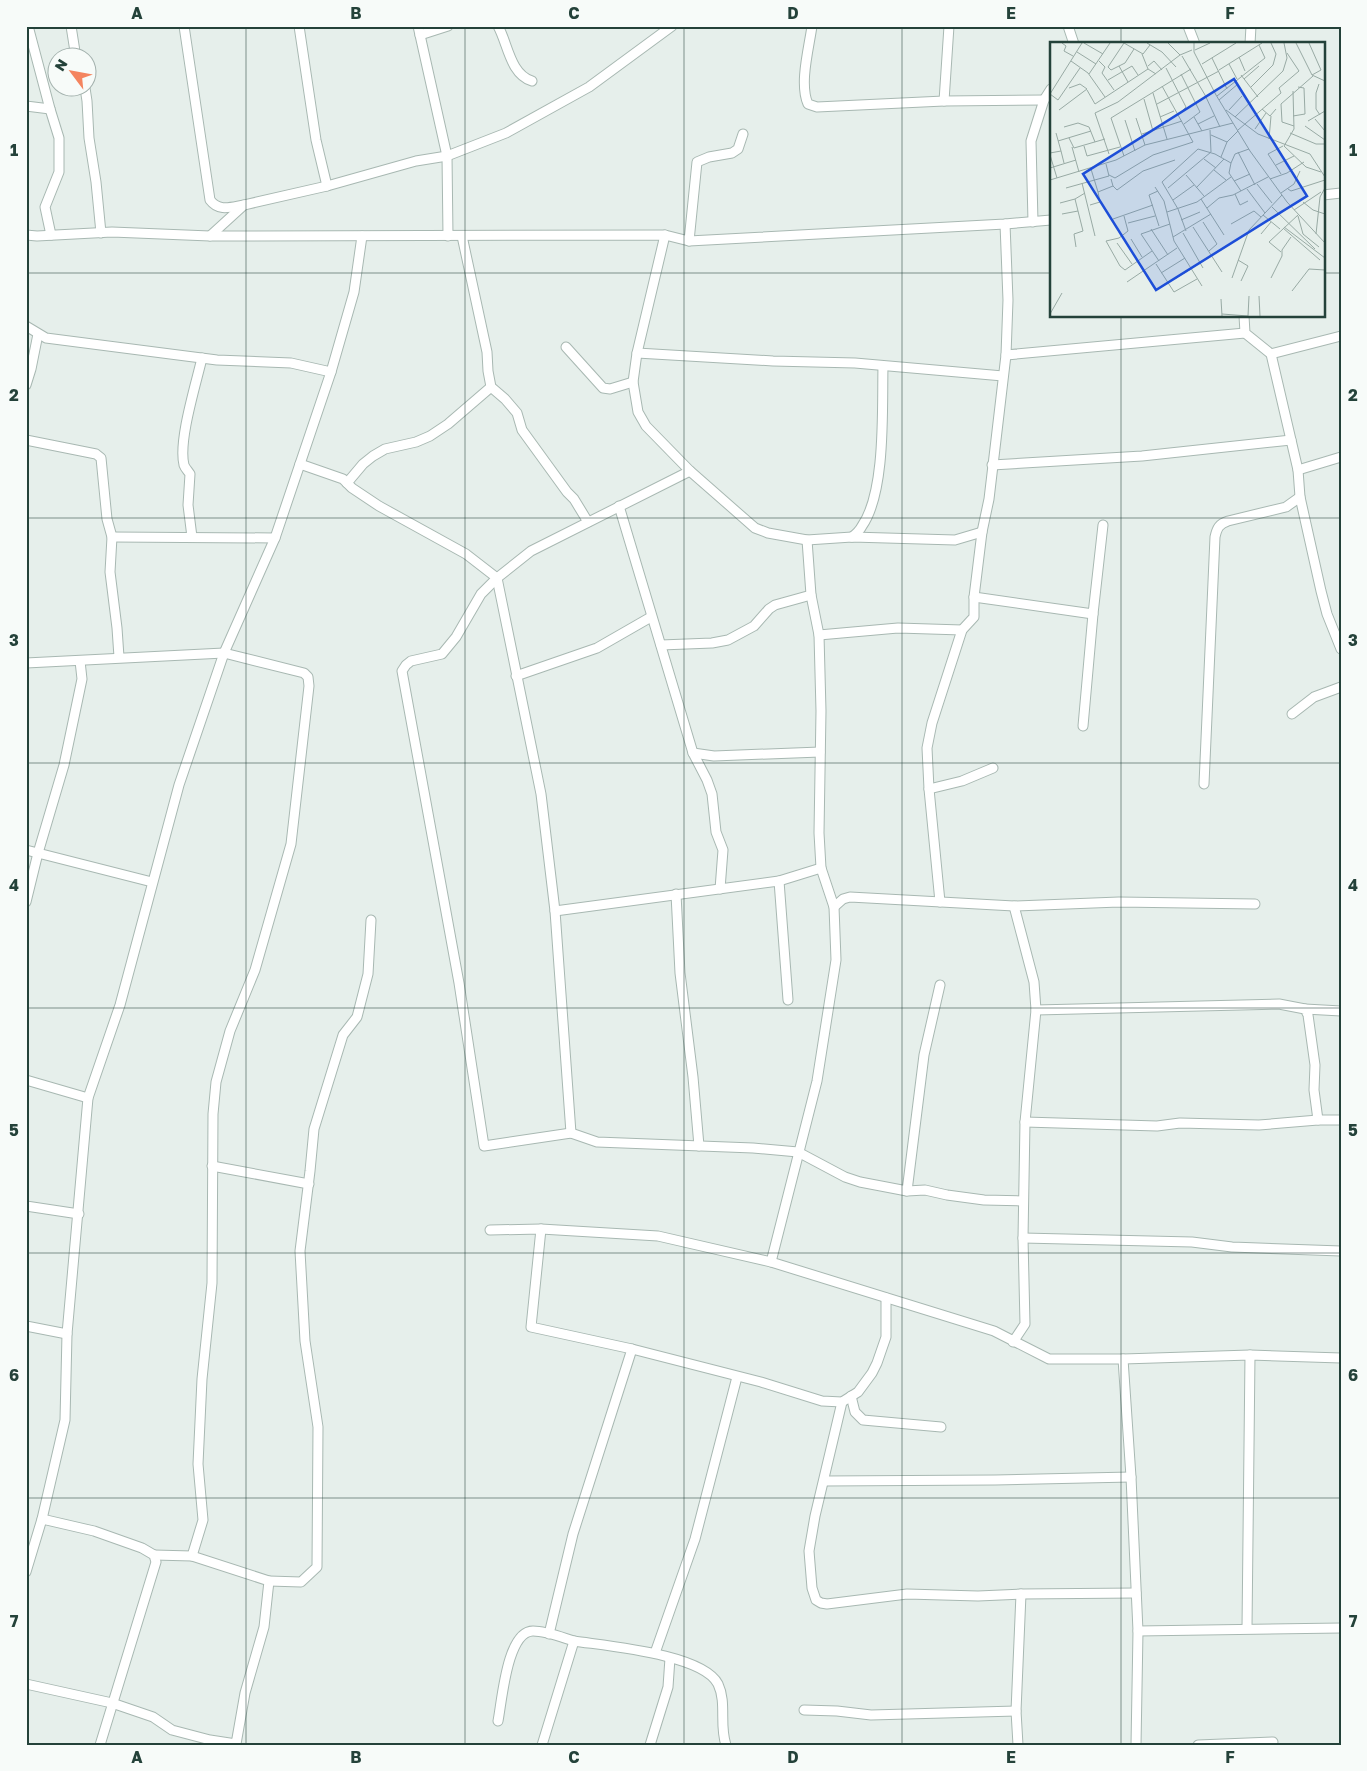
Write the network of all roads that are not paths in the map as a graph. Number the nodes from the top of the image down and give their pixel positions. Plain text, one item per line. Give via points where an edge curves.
1 (28, 26) edge
2 (71, 26) edge
3 (184, 26) edge
4 (299, 26) edge
5 (448, 26) edge
6 (498, 26) edge
7 (672, 26) edge
8 (812, 26) edge
9 (949, 26) edge
10 (1068, 26) edge
11 (1188, 26) edge
12 (1252, 26) edge
13 (419, 31) edge
14 (1073, 42) edge
15 (1194, 42) edge
16 (1250, 42) edge
17 (74, 48) edge
18 (532, 81) dead end
19 (1050, 91) edge
20 (86, 98) edge
21 (1044, 100) junction
22 (944, 101) junction
23 (26, 106) edge
24 (50, 109) junction
25 (743, 134) dead end
26 (447, 156) junction
27 (327, 186) junction
28 (1341, 193) edge
29 (1324, 195) edge
30 (244, 205) junction
31 (1050, 220) edge
32 (1033, 222) junction
33 (1005, 224) junction
34 (101, 233) junction
35 (26, 235) edge
36 (51, 235) junction
37 (210, 236) junction
38 (362, 236) junction
39 (448, 236) junction
40 (462, 236) junction
41 (665, 236) junction
42 (690, 241) junction
43 (1244, 318) edge
44 (26, 326) edge
45 (1245, 333) junction
46 (38, 334) junction
47 (1341, 336) edge
48 (566, 347) dead end
49 (637, 353) junction
50 (1271, 354) junction
51 (1006, 355) junction
52 (202, 358) junction
53 (882, 366) junction
54 (330, 372) junction
55 (1003, 376) junction
56 (633, 382) junction
57 (26, 385) edge
58 (491, 388) junction
59 (26, 440) edge
60 (1291, 440) junction
61 (1341, 457) edge
62 (300, 464) junction
63 (992, 465) junction
64 (1298, 470) junction
65 (690, 471) junction
66 (348, 484) junction
67 (1300, 497) junction
68 (619, 506) junction
69 (588, 522) junction
70 (1103, 525) dead end
71 (982, 532) junction
72 (112, 537) junction
73 (192, 537) junction
74 (852, 537) junction
75 (275, 538) junction
76 (807, 540) junction
77 (497, 578) junction
78 (812, 595) junction
79 (974, 597) junction
80 (1093, 614) junction
81 (651, 617) junction
82 (962, 630) junction
83 (820, 635) junction
84 (661, 645) junction
85 (1341, 648) edge
86 (224, 653) junction
87 (119, 657) junction
88 (80, 661) junction
89 (26, 662) edge
90 (516, 676) junction
91 (1341, 687) edge
92 (1292, 714) dead end
93 (1083, 726) dead end
94 (820, 752) junction
95 (693, 753) junction
96 (993, 768) dead end
97 (1204, 784) dead end
98 (929, 789) junction
99 (26, 850) edge
100 (38, 853) junction
101 (821, 868) junction
102 (779, 881) junction
103 (152, 882) junction
104 (720, 890) junction
105 (676, 894) junction
106 (26, 902) edge
107 (940, 902) junction
108 (832, 903) junction
109 (1255, 904) dead end
110 (1014, 906) junction
111 (555, 911) junction
112 (371, 920) dead end
113 (940, 985) dead end
114 (788, 1000) dead end
115 (1305, 1009) junction
116 (1036, 1010) junction
117 (1341, 1011) edge
118 (26, 1080) edge
119 (88, 1098) junction
120 (1318, 1120) junction
121 (1341, 1120) edge
122 (1026, 1122) junction
123 (570, 1133) junction
124 (699, 1146) junction
125 (798, 1152) junction
126 (212, 1166) junction
127 (309, 1184) junction
128 (907, 1191) junction
129 (1023, 1201) junction
130 (26, 1206) edge
131 (79, 1214) junction
132 (541, 1229) junction
133 (490, 1230) dead end
134 (1023, 1238) junction
135 (1341, 1251) edge
136 (771, 1262) junction
137 (886, 1298) junction
138 (26, 1326) edge
139 (67, 1334) junction
140 (1013, 1342) junction
141 (632, 1349) junction
142 (1250, 1355) junction
143 (1341, 1358) edge
144 (1123, 1359) junction
145 (737, 1377) junction
146 (850, 1396) junction
147 (842, 1402) junction
148 (941, 1427) dead end
149 (1132, 1477) junction
150 (824, 1481) junction
151 (42, 1519) junction
152 (154, 1555) junction
153 (192, 1556) junction
154 (26, 1572) edge
155 (269, 1581) junction
156 (1136, 1593) junction
157 (1021, 1594) junction
158 (1247, 1628) junction
159 (1341, 1628) edge
160 (1138, 1630) junction
161 (549, 1634) junction
162 (574, 1641) junction
163 (655, 1653) junction
164 (670, 1658) junction
165 (26, 1684) edge
166 (112, 1703) junction
167 (804, 1710) dead end
168 (1016, 1711) junction
169 (498, 1721) dead end
170 (1273, 1742) dead end
171 (237, 1744) edge
172 (100, 1745) edge
173 (542, 1745) edge
174 (650, 1745) edge
175 (726, 1745) edge
176 (1018, 1745) edge
177 (1136, 1745) edge
178 (1198, 1745) edge

1 - 24 street
2 - 17 street
3 - 30 street via 210,200 221,208
4 - 27 street via 316,140
5 - 13 street
6 - 18 street via 519,73
7 - 26 street via 589,87 506,133
8 - 22 street via 804,79 804,96 808,104 817,107
9 - 22 street
10 - 14 street
11 - 15 street
12 - 16 street
13 - 26 street
19 - 21 street
20 - 34 street
21 - 22 street
21 - 32 street via 1031,141
23 - 24 street
24 - 36 street via 59,138 59,172 45,207
25 - 42 street via 738,149 732,153 698,162
26 - 27 street via 416,161
26 - 39 street
27 - 30 street
28 - 29 street
30 - 37 street
31 - 32 street
32 - 33 street
33 - 42 street
33 - 51 street
34 - 36 street
34 - 37 street
35 - 36 street
37 - 38 street
38 - 39 street
38 - 54 street via 354,292
39 - 40 street
40 - 41 street
40 - 58 street via 487,352
41 - 42 street
41 - 49 street
43 - 45 street
44 - 46 street
45 - 50 street
45 - 51 street
46 - 52 street via 46,338
46 - 57 street
47 - 50 street
48 - 56 street via 603,388
49 - 53 street
49 - 56 street
50 - 60 street
51 - 55 street
52 - 54 street via 291,363
52 - 73 street via 182,452 184,466 190,474 188,505
53 - 55 street
53 - 74 street via 881,458 872,505 863,525
54 - 62 street
55 - 63 street
56 - 65 street via 638,412 646,426
58 - 66 street via 430,436 385,449 373,456
58 - 69 street via 517,413 522,430
59 - 72 street via 99,455
60 - 63 street via 1142,456
60 - 64 street
61 - 64 street
62 - 66 street via 343,479
62 - 75 street
63 - 71 street
64 - 67 street
65 - 68 street
65 - 76 street via 754,528
66 - 77 street via 379,506 466,554
67 - 85 street via 1327,614
67 - 97 street via 1286,507 1228,521 1216,529
68 - 69 street
68 - 81 street
69 - 77 street via 530,551
70 - 80 street
71 - 74 street via 955,540
71 - 79 street
72 - 73 street
72 - 87 street via 110,572
73 - 75 street
74 - 76 street
75 - 86 street
76 - 78 street
77 - 90 street
77 - 123 street via 481,594 442,654 411,661 402,671 459,983 484,1146
78 - 83 street
78 - 84 street via 769,609 754,626 728,640
79 - 80 street
79 - 82 street via 974,617
80 - 93 street
81 - 84 street
81 - 90 street via 598,648
82 - 83 street via 898,628
82 - 98 street via 932,723 927,748
83 - 94 street
84 - 95 street
86 - 87 street
86 - 103 street via 179,784
86 - 126 street via 304,673 309,686 291,844 255,970 230,1031 216,1082
87 - 88 street
88 - 89 street
88 - 100 street via 82,679 76,711
90 - 111 street via 541,794
91 - 92 street via 1314,697
94 - 95 street via 714,756
94 - 101 street
95 - 104 street via 712,794 716,832 723,850
96 - 98 street via 962,781
98 - 107 street
99 - 100 street
100 - 103 street
100 - 106 street
101 - 102 street
101 - 108 street
102 - 104 street
102 - 114 street
103 - 119 street via 120,1005
104 - 105 street
105 - 111 street
105 - 124 street via 680,973
107 - 108 street via 850,897
107 - 110 street
108 - 125 street via 836,960 817,1081
109 - 110 street via 1119,902
110 - 116 street via 1034,982
111 - 123 street
112 - 127 street via 368,974 356,1017 343,1035 324,1093 314,1129
113 - 128 street via 924,1055
115 - 116 street via 1279,1004
115 - 117 street
115 - 120 street via 1315,1065
116 - 122 street
118 - 119 street
119 - 131 street
120 - 121 street
120 - 122 street via 1259,1126
122 - 129 street
123 - 124 street via 597,1142
124 - 125 street
125 - 128 street via 860,1182
125 - 136 street
126 - 127 street
126 - 153 street via 212,1283 202,1379 198,1464 204,1520
127 - 155 street via 300,1251 305,1341 318,1427 317,1567 301,1582
128 - 129 street via 925,1190 984,1200
129 - 134 street
130 - 131 street
131 - 139 street
132 - 133 street
132 - 136 street via 658,1236
132 - 141 street via 531,1327
134 - 135 street via 1192,1242 1232,1248
134 - 140 street via 1025,1324
136 - 137 street
137 - 140 street via 994,1331
137 - 146 street via 886,1337 881,1352 872,1373 858,1392
138 - 139 street
139 - 151 street via 65,1420
140 - 144 street via 1049,1359
141 - 145 street
141 - 161 street via 574,1534
142 - 143 street
142 - 144 street
142 - 158 street
144 - 149 street
145 - 147 street via 822,1401
145 - 163 street via 695,1539
146 - 147 street
146 - 148 street via 855,1412 863,1420
147 - 150 street
149 - 150 street
149 - 156 street
150 - 157 street via 809,1551 812,1588 816,1600 821,1603 907,1594
151 - 152 street via 94,1532
151 - 154 street
152 - 153 street
152 - 166 street via 156,1562
153 - 155 street
155 - 171 street via 264,1627 245,1693
156 - 157 street
156 - 160 street
157 - 168 street
158 - 159 street
158 - 160 street
160 - 177 street
161 - 162 street
161 - 169 street via 531,1631 520,1635 510,1659
162 - 163 street
162 - 173 street
163 - 164 street
164 - 174 street via 668,1687
164 - 175 street via 714,1677 724,1709
165 - 166 street
166 - 171 street via 144,1713 172,1730
166 - 172 street
167 - 168 street via 871,1715
168 - 176 street
170 - 178 street

